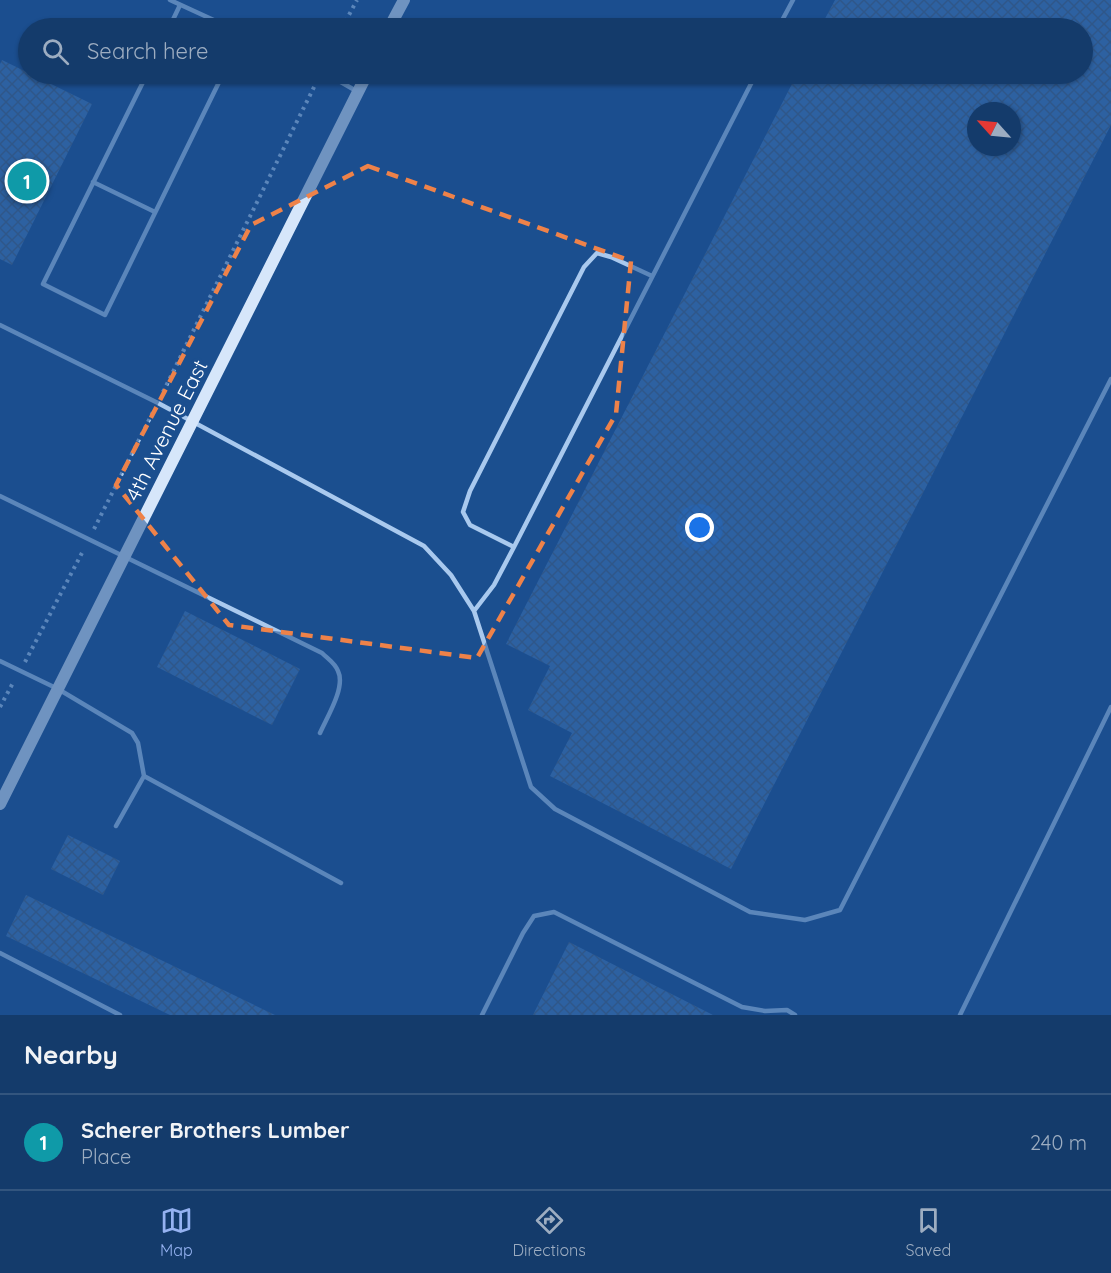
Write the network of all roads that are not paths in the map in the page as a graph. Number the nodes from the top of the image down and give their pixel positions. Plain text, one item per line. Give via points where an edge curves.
1 (170, 0) edge
2 (404, 0) edge
3 (793, 0) edge
4 (180, 5) junction
5 (174, 18) edge
6 (209, 18) edge
7 (394, 18) edge
8 (783, 18) edge
9 (142, 84) edge
10 (218, 84) edge
11 (344, 84) edge
12 (362, 84) edge
13 (751, 84) edge
14 (358, 92) junction
15 (93, 182) junction
16 (155, 212) junction
17 (652, 276) junction
18 (0, 325) edge
19 (1111, 379) edge
20 (192, 421) junction
21 (0, 496) edge
22 (514, 547) junction
23 (125, 556) junction
24 (474, 611) junction
25 (0, 660) edge
26 (58, 689) junction
27 (1111, 707) edge
28 (320, 733) dead end
29 (144, 776) junction
30 (0, 804) edge
31 (116, 826) dead end
32 (341, 883) dead end
33 (0, 953) edge
34 (120, 1015) edge
35 (482, 1015) edge
36 (795, 1015) edge
37 (960, 1015) edge

1 - 4 lane
2 - 7 street
3 - 8 lane
4 - 5 lane
4 - 6 lane
9 - 15 lane
10 - 16 lane
11 - 14 lane
12 - 14 street, 4th Avenue East
13 - 17 lane
14 - 20 street, 4th Avenue East
15 - 16 lane
15 - 16 lane via 43,284 105,315
17 - 22 lane
17 - 22 lane via 597,253 584,267 470,491 463,512 470,525
18 - 20 lane
19 - 24 lane via 840,910 805,920 750,912 555,809 531,787
20 - 23 street, 4th Avenue East
20 - 24 lane via 424,546
21 - 23 lane
22 - 24 lane via 494,585
23 - 26 street, 4th Avenue East
23 - 28 lane via 322,653 340,673 341,685
25 - 26 lane
26 - 29 lane via 132,733 138,742
26 - 30 street, 4th Avenue East
27 - 37 lane
29 - 31 lane
29 - 32 lane
33 - 34 lane
35 - 36 lane via 534,916 554,912 742,1007 787,1010

